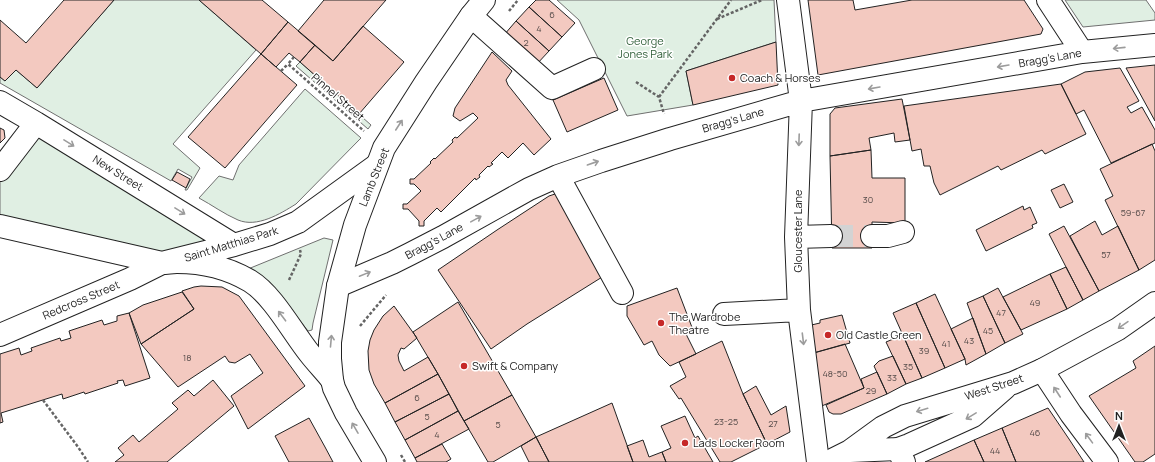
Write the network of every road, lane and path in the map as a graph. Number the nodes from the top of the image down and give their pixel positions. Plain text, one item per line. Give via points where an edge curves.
1 (518, 0) edge
2 (731, 0) edge
3 (763, 0) edge
4 (788, 0) edge
5 (1048, 0) edge
6 (478, 8) edge
7 (717, 20) junction
8 (491, 34) junction
9 (1155, 45) edge
10 (1082, 52) junction
11 (294, 58) dead end
12 (288, 64) junction
13 (594, 70) dead end
14 (281, 71) dead end
15 (636, 82) dead end
16 (659, 97) junction
17 (801, 101) junction
18 (0, 102) edge
19 (36, 123) junction
20 (670, 139) junction
21 (380, 157) junction
22 (0, 170) edge
23 (558, 176) junction
24 (0, 226) edge
25 (288, 226) junction
26 (903, 232) dead end
27 (831, 236) tunnel mouth
28 (872, 236) tunnel mouth
29 (796, 237) junction
30 (234, 245) junction
31 (392, 263) junction
32 (162, 264) junction
33 (288, 283) dead end
34 (338, 286) junction
35 (622, 293) dead end
36 (1155, 303) edge
37 (799, 310) junction
38 (724, 314) dead end
39 (359, 326) dead end
40 (0, 335) edge
41 (1042, 370) junction
42 (332, 380) junction
43 (1012, 382) junction
44 (43, 400) dead end
45 (398, 449) dead end
46 (850, 451) junction
47 (901, 455) edge
48 (88, 462) edge
49 (374, 462) edge
50 (405, 462) edge
51 (818, 462) edge
52 (828, 462) edge
53 (1107, 462) edge

1 - 8 path
2 - 7 path
3 - 7 path
4 - 17 street, Gloucester Lane
5 - 10 street
6 - 8 street
21 -> 6 street, Lamb Street via 426,82
7 - 16 path
8 - 13 street via 552,88
9 -> 10 street, Bragg's Lane
10 -> 17 street, Bragg's Lane
11 - 12 path
12 - 14 path
12 - 21 path, Pinnel Street
15 - 16 path
16 - 20 path
17 - 20 street, Bragg's Lane
17 -> 29 street, Gloucester Lane
18 - 19 street, New Street
19 - 22 street
19 -> 30 street, New Street
23 -> 20 street, Bragg's Lane
21 - 25 street, Saint Matthias Park via 298,222
21 - 34 street, Lamb Street via 355,225
31 -> 23 street, Bragg's Lane
23 - 35 street
24 - 32 street, Saint Matthias Park
25 - 30 street, Saint Matthias Park
25 - 33 path via 301,254
26 - 28 street via 888,236
27 - 29 street
29 - 37 street, Gloucester Lane
30 - 32 street, Saint Matthias Park
34 -> 31 street, Bragg's Lane
31 - 39 path via 399,279
32 - 40 street, Redcross Street
42 -> 32 street, Saint Matthias Park via 275,306 251,282 221,268 203,264
42 -> 34 street, Lamb Street via 330,342
36 -> 41 street, West Street via 1118,329
37 - 38 street
37 -> 51 street, Gloucester Lane
41 - 43 street, West Street
53 -> 41 street
49 -> 42 street via 346,413
43 -> 46 street, West Street via 904,416 883,427
43 -> 47 street via 973,416 909,445
44 - 48 path
45 - 50 path
46 - 47 street
46 - 52 street, West Street

